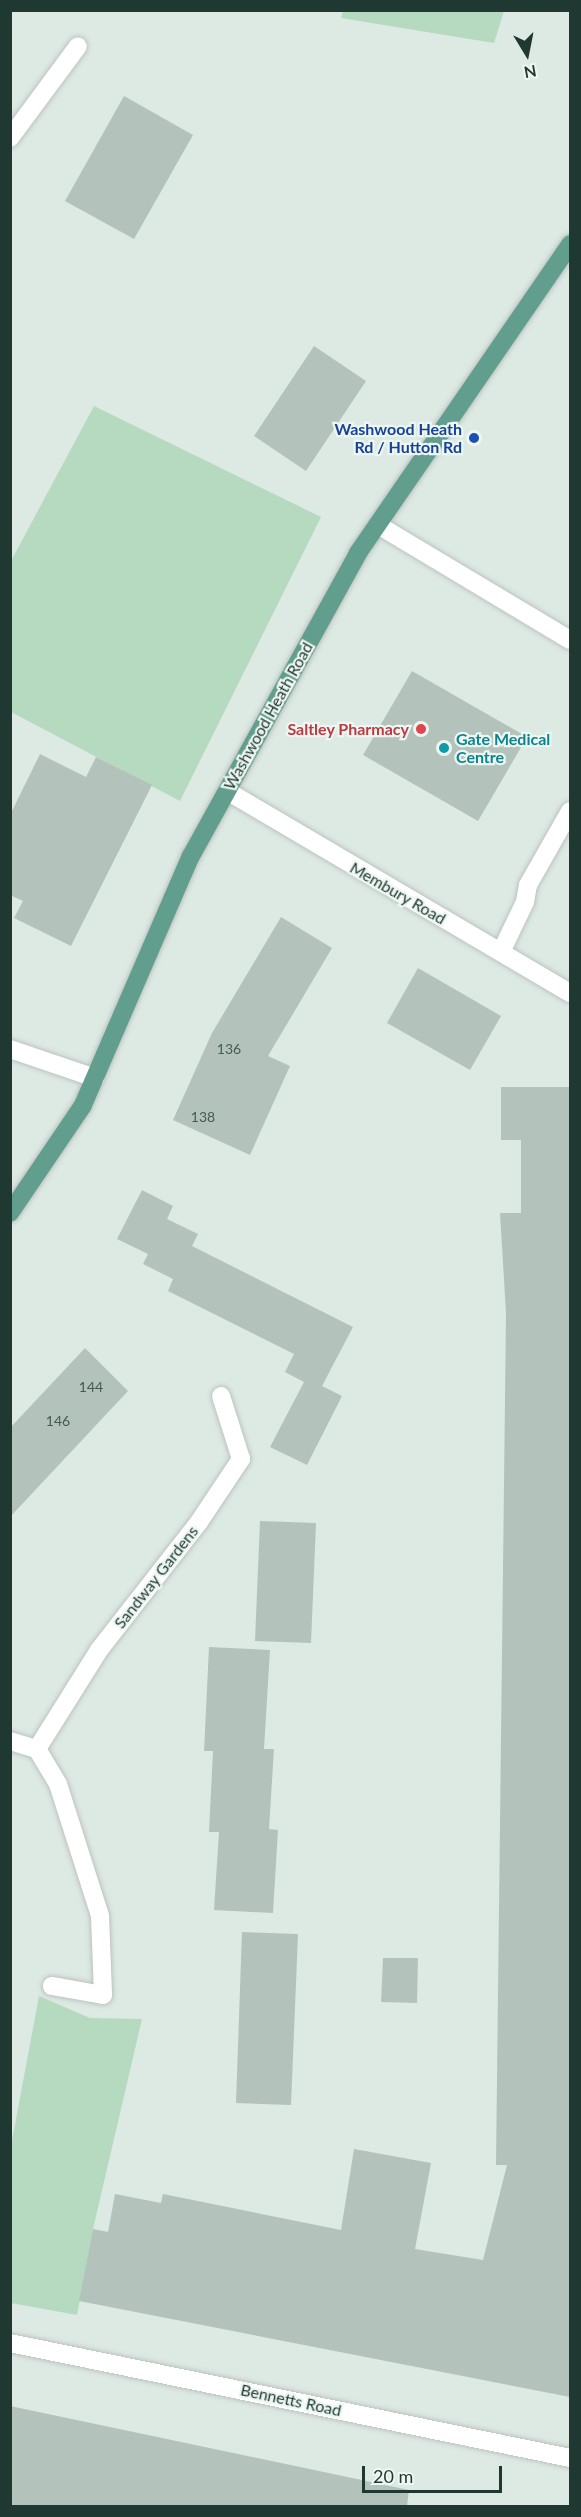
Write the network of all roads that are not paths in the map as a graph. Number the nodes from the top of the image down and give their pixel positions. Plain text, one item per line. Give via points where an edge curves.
1 (78, 46) dead end
2 (10, 138) edge
3 (570, 244) edge
4 (378, 525) junction
5 (570, 640) edge
6 (227, 791) junction
7 (570, 810) edge
8 (501, 952) junction
9 (570, 993) edge
10 (10, 1049) edge
11 (95, 1078) junction
12 (10, 1213) edge
13 (221, 1396) dead end
14 (10, 1741) edge
15 (37, 1749) junction
16 (52, 1986) dead end
17 (10, 2343) edge
18 (570, 2458) edge

1 - 2 street
3 - 4 main road, Washwood Heath Road
4 - 5 street
4 - 6 main road, Washwood Heath Road via 358,553
6 - 8 street, Membury Road
6 - 11 main road, Washwood Heath Road via 191,856
7 - 8 street via 528,885 525,902
8 - 9 street, Membury Road
10 - 11 street
11 - 12 main road, Washwood Heath Road via 83,1105
13 - 15 street, Sandway Gardens via 241,1459 199,1522 99,1650
14 - 15 street
15 - 16 street via 58,1784 100,1917 103,1995
17 - 18 street, Bennetts Road

